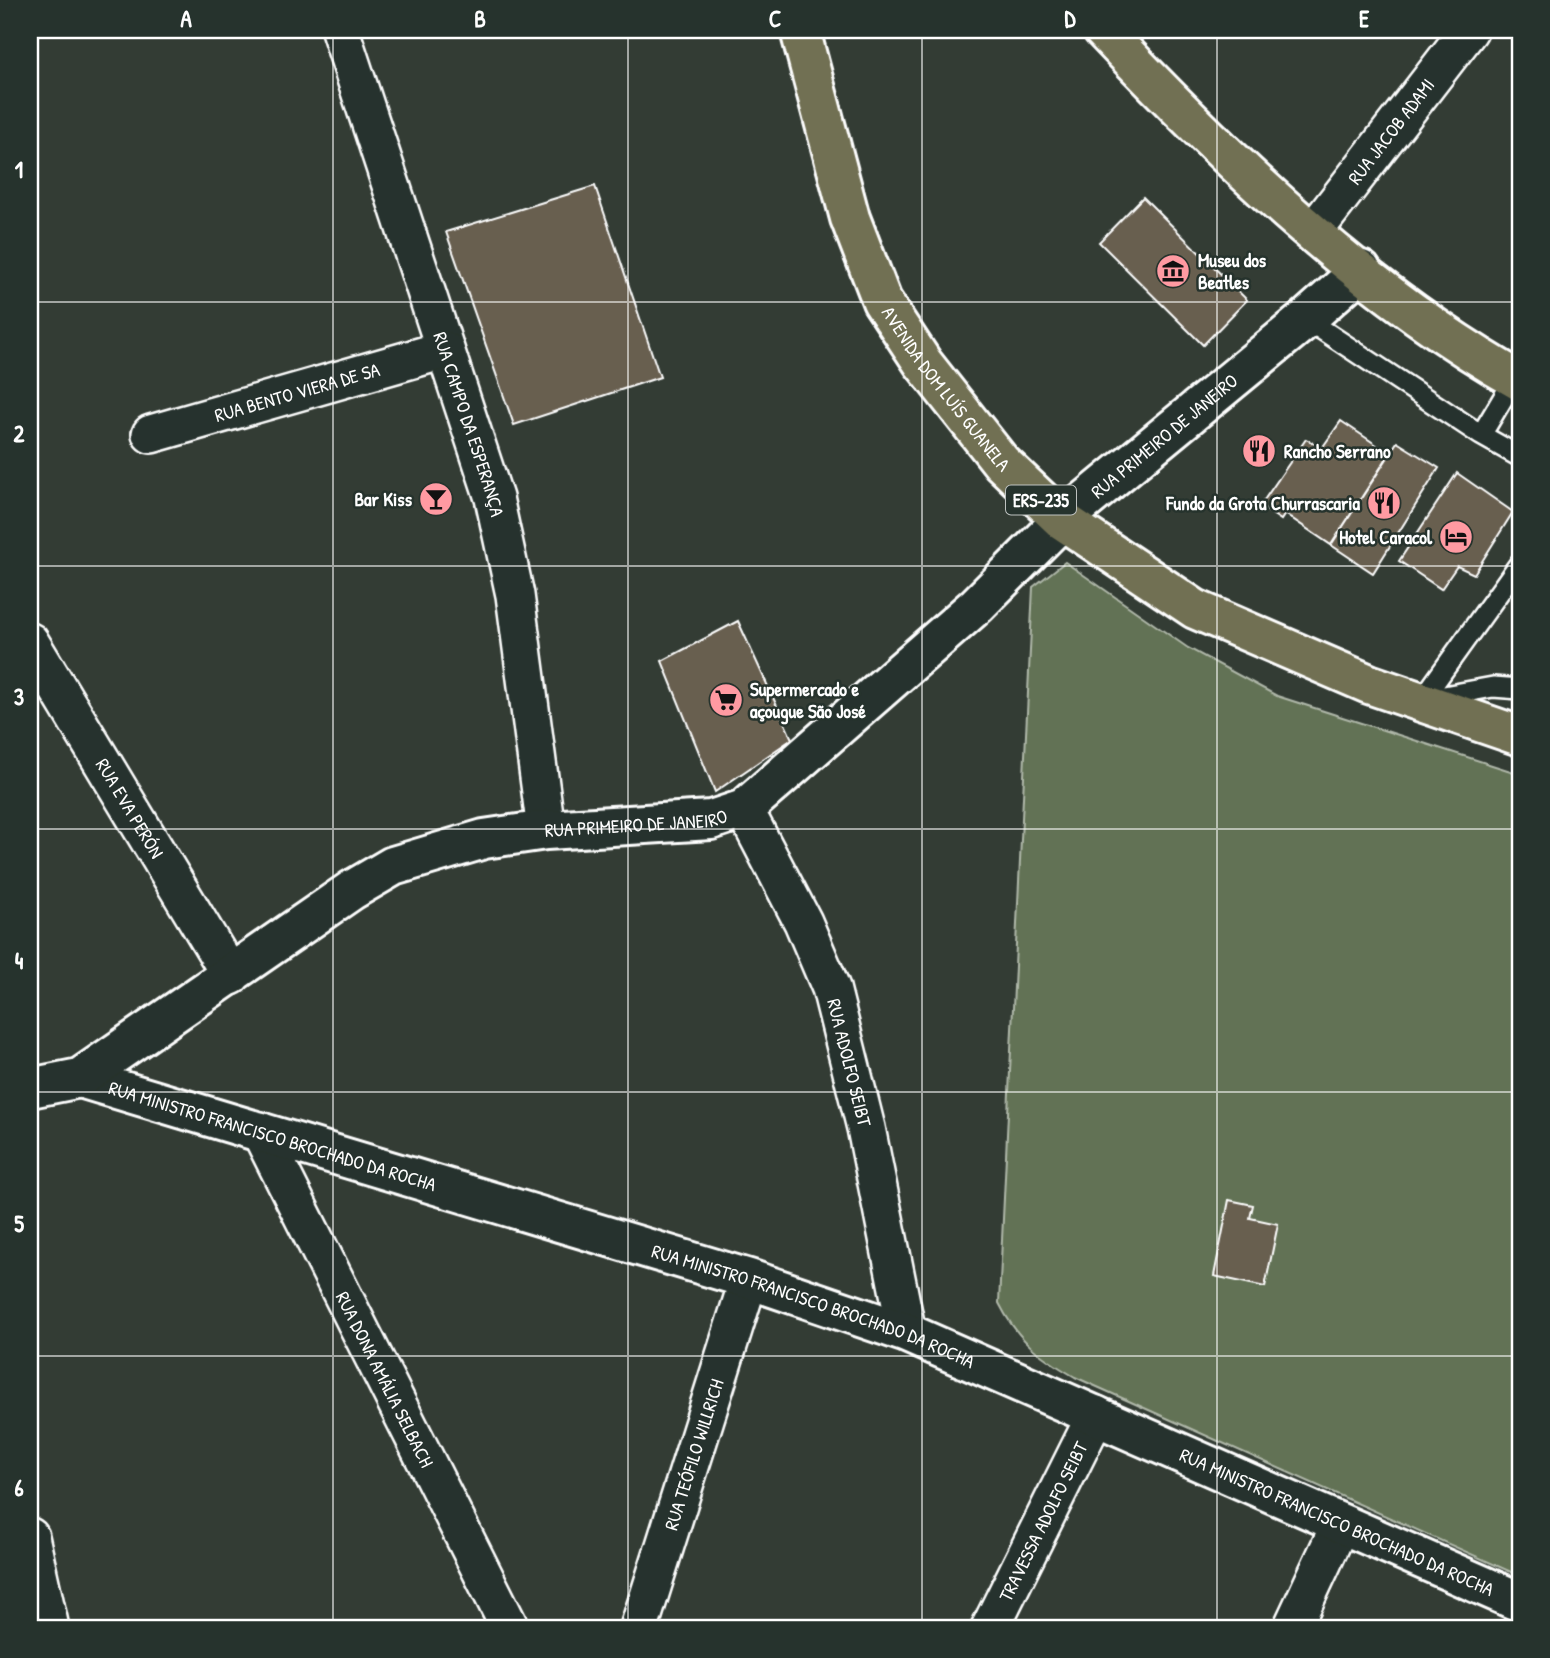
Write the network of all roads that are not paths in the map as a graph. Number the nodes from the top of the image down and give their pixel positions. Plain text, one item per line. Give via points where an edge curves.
1 (340, 30) edge
2 (800, 30) edge
3 (1103, 30) edge
4 (1469, 30) edge
5 (1314, 231) junction
6 (1360, 270) junction
7 (1306, 319) junction
8 (444, 350) junction
9 (1517, 380) edge
10 (151, 434) dead end
11 (1481, 435) junction
12 (1520, 457) edge
13 (1062, 520) junction
14 (1520, 563) edge
15 (30, 642) edge
16 (1520, 689) edge
17 (1422, 701) junction
18 (1520, 736) edge
19 (744, 809) junction
20 (547, 830) junction
21 (231, 976) junction
22 (80, 1078) junction
23 (30, 1088) edge
24 (260, 1131) junction
25 (748, 1279) junction
26 (906, 1333) junction
27 (1096, 1415) junction
28 (1340, 1525) junction
29 (30, 1536) edge
30 (1520, 1602) edge
31 (50, 1628) edge
32 (510, 1628) edge
33 (639, 1628) edge
34 (990, 1628) edge
35 (1292, 1628) edge

1 - 8 street, RUA CAMPO DA ESPERANÇA
2 - 13 main road, AVENIDA DOM LUÍS GUANELA / ERS-235 via 850,218 882,300 923,363 1001,462
3 - 5 main road via 1177,109
4 - 5 street, RUA JACOB ADAMI
5 - 6 main road
6 - 7 street, RUA PRIMEIRO DE JANEIRO
6 - 9 main road via 1426,321
7 - 11 lane
7 - 13 street, RUA PRIMEIRO DE JANEIRO
8 - 10 street, RUA BENTO VIERA DE SA
8 - 20 street, RUA CAMPO DA ESPERANÇA via 494,498 515,595
9 - 11 lane
11 - 12 lane
13 - 17 main road, AVENIDA DOM LUÍS GUANELA / ERS-235 via 1195,609 1314,662
13 - 19 street, RUA PRIMEIRO DE JANEIRO via 977,606
14 - 17 lane
15 - 21 street, RUA EVA PERÓN
16 - 17 lane via 1493,687
17 - 18 main road, AVENIDA DOM LUÍS GUANELA / ERS-235
19 - 20 street, RUA PRIMEIRO DE JANEIRO via 711,820
19 - 26 street, RUA ADOLFO SEIBT via 803,922 831,988 866,1128
20 - 21 street, RUA PRIMEIRO DE JANEIRO via 484,838 393,866
21 - 22 street, RUA PRIMEIRO DE JANEIRO
22 - 23 street, RUA PRIMEIRO DE JANEIRO
22 - 24 street, RUA MINISTRO FRANCISCO BROCHADO DA ROCHA
24 - 25 street, RUA MINISTRO FRANCISCO BROCHADO DA ROCHA
24 - 32 street, RUA DONA AMÁLIA SELBACH
25 - 26 street, RUA MINISTRO FRANCISCO BROCHADO DA ROCHA
25 - 33 street, RUA TEÓFILO WILLRICH
26 - 27 street, RUA MINISTRO FRANCISCO BROCHADO DA ROCHA
27 - 28 street, RUA MINISTRO FRANCISCO BROCHADO DA ROCHA
27 - 34 street, TRAVESSA ADOLFO SEIBT
28 - 30 street, RUA MINISTRO FRANCISCO BROCHADO DA ROCHA
28 - 35 street
29 - 31 street

